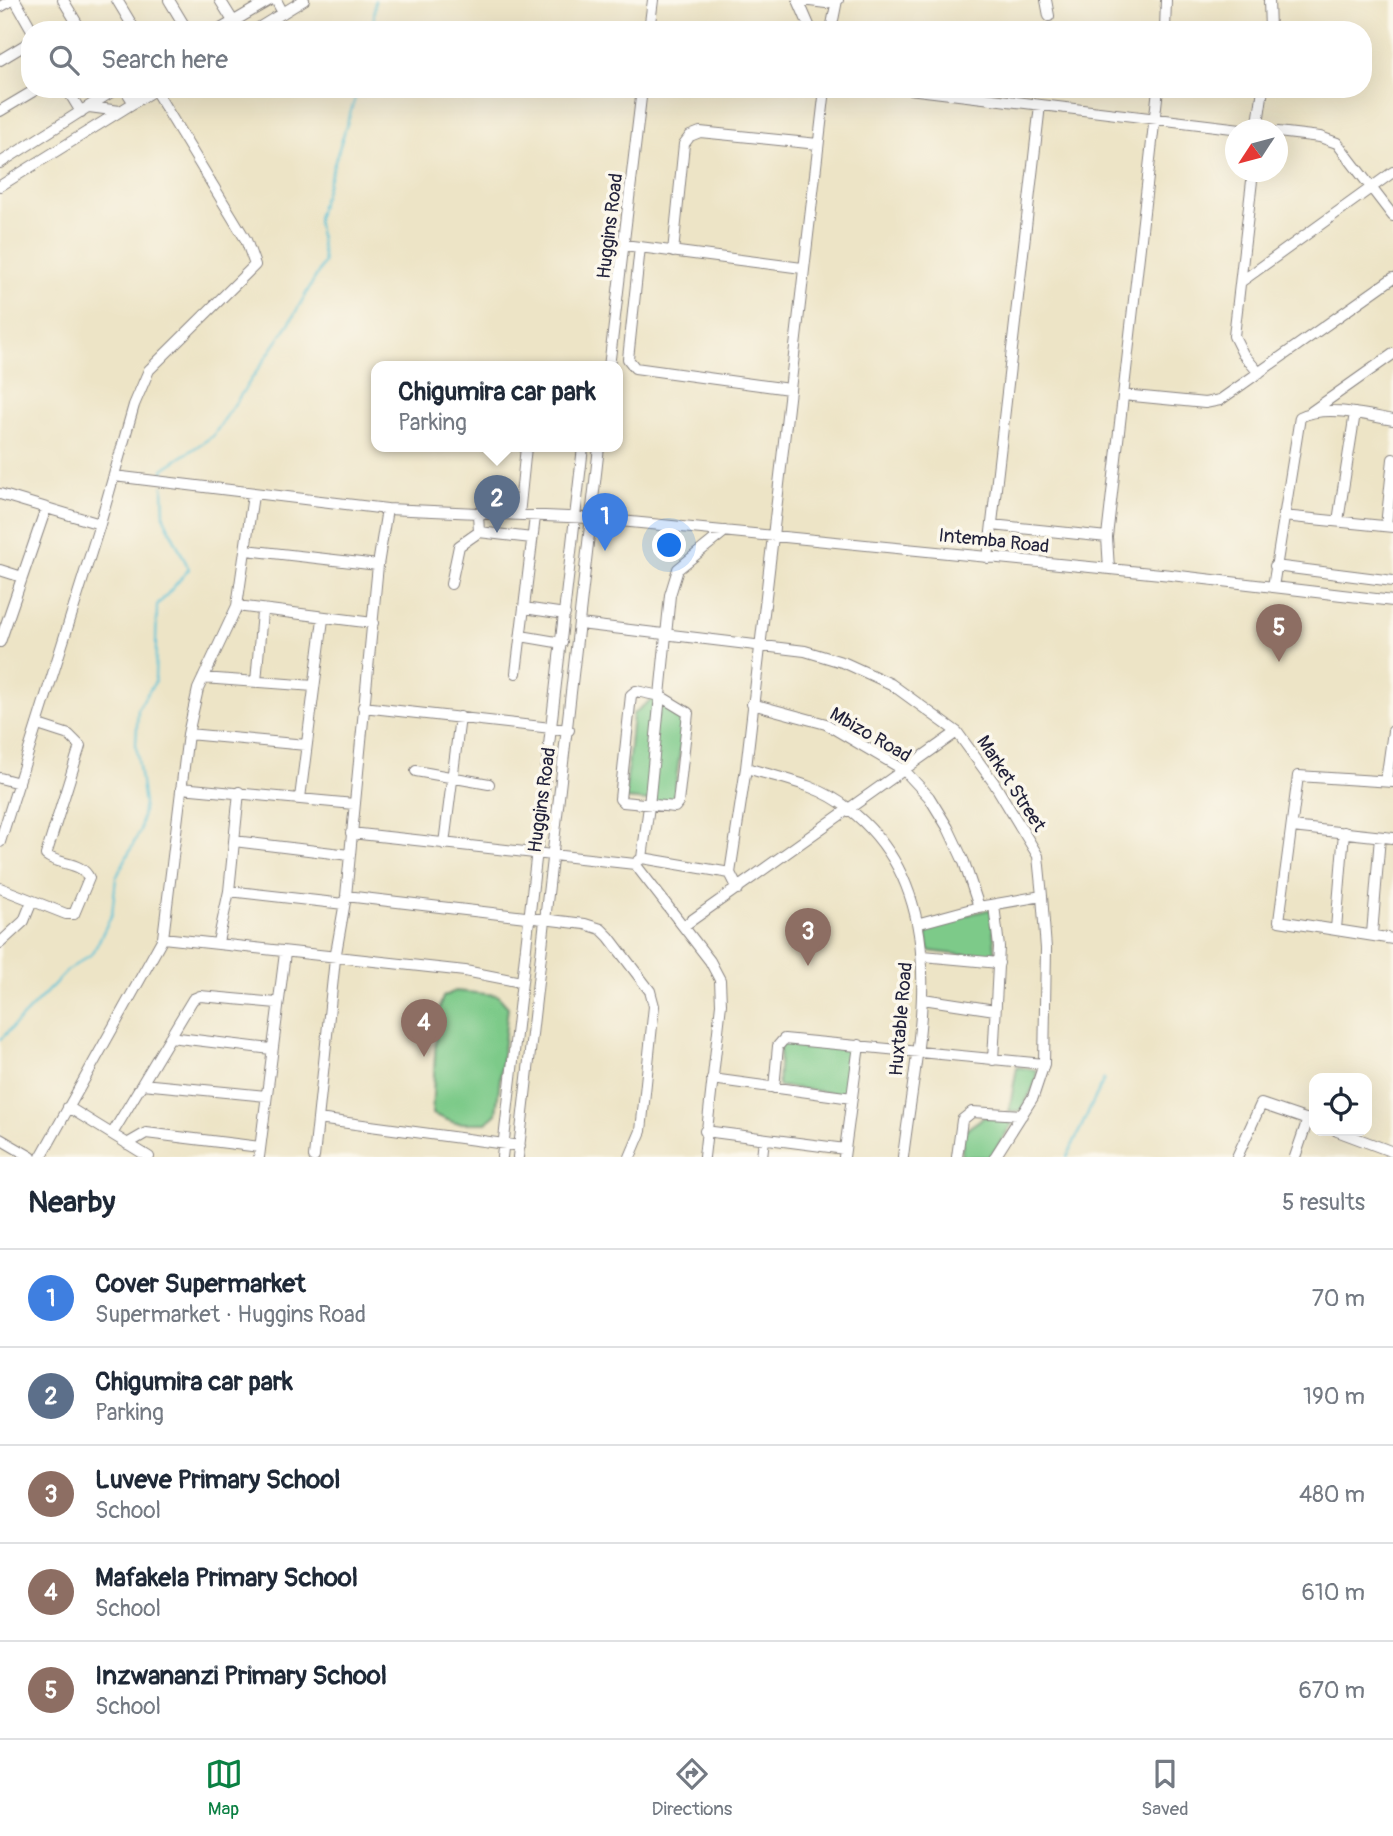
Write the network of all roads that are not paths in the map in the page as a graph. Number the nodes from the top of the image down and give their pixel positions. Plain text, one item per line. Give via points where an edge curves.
1 (13, 0) edge
2 (63, 0) edge
3 (117, 0) edge
4 (169, 0) edge
5 (220, 0) edge
6 (270, 0) edge
7 (276, 0) edge
8 (304, 0) edge
9 (653, 0) edge
10 (800, 0) edge
11 (838, 0) edge
12 (1046, 0) edge
13 (1166, 0) edge
14 (1269, 0) edge
15 (0, 7) edge
16 (284, 13) junction
17 (1049, 16) dead end
18 (26, 21) edge
19 (76, 21) edge
20 (130, 21) edge
21 (182, 21) edge
22 (233, 21) joint
23 (270, 21) edge
24 (650, 21) edge
25 (808, 21) edge
26 (833, 21) edge
27 (1165, 21) edge
28 (1270, 21) edge
29 (21, 47) edge
30 (0, 60) edge
31 (22, 98) edge
32 (75, 98) edge
33 (102, 98) edge
34 (131, 98) edge
35 (142, 98) edge
36 (161, 98) edge
37 (641, 98) edge
38 (824, 98) edge
39 (983, 98) edge
40 (1156, 98) edge
41 (1262, 98) edge
42 (134, 103) junction
43 (1040, 105) junction
44 (85, 109) junction
45 (0, 111) edge
46 (120, 111) junction
47 (1154, 118) junction
48 (1259, 119) edge
49 (1225, 127) edge
50 (54, 131) junction
51 (1288, 133) edge
52 (70, 144) junction
53 (818, 144) junction
54 (0, 163) edge
55 (1393, 172) edge
56 (1252, 182) edge
57 (0, 186) edge
58 (1372, 187) junction
59 (1393, 216) edge
60 (624, 245) junction
61 (640, 247) junction
62 (673, 252) junction
63 (802, 268) junction
64 (1393, 278) edge
65 (1242, 281) junction
66 (1393, 355) edge
67 (610, 361) edge
68 (1259, 373) junction
69 (789, 389) junction
70 (1123, 395) junction
71 (1311, 412) junction
72 (1355, 413) junction
73 (1393, 420) edge
74 (525, 452) edge
75 (582, 452) edge
76 (598, 452) edge
77 (1393, 459) edge
78 (114, 476) junction
79 (0, 494) edge
80 (253, 495) junction
81 (46, 508) junction
82 (387, 509) junction
83 (478, 514) junction
84 (519, 515) junction
85 (1283, 516) junction
86 (535, 517) junction
87 (575, 517) junction
88 (590, 518) junction
89 (1338, 521) junction
90 (100, 524) junction
91 (992, 525) junction
92 (1389, 527) edge
93 (725, 531) junction
94 (479, 532) junction
95 (772, 535) junction
96 (1107, 537) junction
97 (532, 538) junction
98 (246, 550) junction
99 (988, 558) junction
100 (378, 565) junction
101 (1275, 566) junction
102 (1110, 569) junction
103 (0, 570) edge
104 (22, 577) junction
105 (1393, 581) edge
106 (451, 584) dead end
107 (1273, 587) junction
108 (1393, 601) edge
109 (237, 606) junction
110 (524, 608) junction
111 (262, 612) junction
112 (565, 614) junction
113 (323, 619) junction
114 (373, 623) junction
115 (580, 624) junction
116 (667, 633) junction
117 (521, 636) junction
118 (0, 642) edge
119 (562, 643) junction
120 (758, 644) junction
121 (516, 673) dead end
122 (203, 678) junction
123 (256, 682) junction
124 (314, 686) junction
125 (660, 696) junction
126 (752, 704) junction
127 (363, 707) junction
128 (460, 717) junction
129 (38, 725) junction
130 (553, 728) junction
131 (569, 730) junction
132 (1393, 732) edge
133 (957, 733) junction
134 (188, 734) junction
135 (306, 745) junction
136 (746, 768) junction
137 (904, 770) junction
138 (416, 771) dead end
139 (0, 778) edge
140 (452, 778) junction
141 (1390, 782) edge
142 (19, 783) junction
143 (489, 784) dead end
144 (181, 788) junction
145 (239, 792) junction
146 (300, 798) junction
147 (354, 804) junction
148 (649, 806) junction
149 (848, 808) junction
150 (1292, 827) junction
151 (2, 829) edge
152 (1344, 832) junction
153 (351, 833) junction
154 (1380, 837) junction
155 (1393, 838) edge
156 (234, 841) junction
157 (0, 842) edge
158 (444, 844) junction
159 (349, 855) junction
160 (536, 855) junction
161 (550, 857) junction
162 (639, 861) junction
163 (730, 873) junction
164 (0, 888) edge
165 (738, 889) junction
166 (229, 891) junction
167 (1042, 896) junction
168 (345, 900) junction
169 (32, 901) junction
170 (994, 905) junction
171 (979, 907) junction
172 (530, 918) junction
173 (545, 919) junction
174 (920, 923) junction
175 (685, 925) junction
176 (1336, 929) junction
177 (1372, 934) junction
178 (163, 938) junction
179 (1393, 939) edge
180 (218, 942) junction
181 (0, 943) edge
182 (285, 953) junction
183 (923, 956) junction
184 (335, 959) junction
185 (999, 963) junction
186 (521, 982) junction
187 (923, 999) junction
188 (278, 1003) junction
189 (995, 1010) junction
190 (170, 1037) junction
191 (859, 1045) junction
192 (271, 1049) junction
193 (915, 1051) junction
194 (993, 1059) junction
195 (1044, 1064) junction
196 (712, 1080) junction
197 (142, 1083) junction
198 (775, 1088) junction
199 (266, 1096) junction
200 (852, 1098) junction
201 (68, 1107) junction
202 (1023, 1115) junction
203 (318, 1119) junction
204 (1309, 1120) edge
205 (1309, 1126) edge
206 (705, 1131) junction
207 (112, 1134) junction
208 (1351, 1136) edge
209 (0, 1139) edge
210 (764, 1139) junction
211 (127, 1144) junction
212 (503, 1144) junction
213 (260, 1152) edge
214 (519, 1152) edge
215 (1393, 1152) edge
216 (844, 1153) edge
217 (31, 1157) edge
218 (41, 1157) edge
219 (149, 1157) edge
220 (314, 1157) edge
221 (502, 1157) edge
222 (629, 1157) edge
223 (704, 1157) edge
224 (762, 1157) edge
225 (903, 1157) edge
226 (957, 1157) edge
227 (995, 1157) edge
228 (1237, 1157) edge
229 (1295, 1157) edge

1 - 15 street
1 - 18 street
2 - 19 street
3 - 20 street
4 - 21 street
5 - 22 street
6 - 22 street
7 - 16 street
8 - 16 street
9 - 24 street
10 - 11 street
10 - 25 street
11 - 26 street
12 - 17 street
13 - 27 street
14 - 28 street
16 - 23 street
29 - 30 street
31 - 45 street
32 - 44 street
33 - 44 street
34 - 42 street
35 - 42 street
36 - 78 street via 246,240 255,265 149,369
37 - 60 street, Huggins Road
38 - 53 street
39 - 43 street
40 - 47 street
41 - 48 street
42 - 46 street
43 - 47 street
43 - 91 street
44 - 46 street
44 - 50 street
46 - 52 street
47 - 49 street
47 - 70 street
50 - 52 street
50 - 54 street
51 - 58 street via 1331,139
52 - 57 street
53 - 62 street via 700,132 690,136 684,144
53 - 63 street
55 - 58 street
56 - 65 street
58 - 59 street
58 - 65 street
60 - 61 street
60 - 67 street, Huggins Road
61 - 62 street
61 - 69 street via 628,359 635,368
62 - 63 street
63 - 69 street
64 - 68 street
65 - 68 street via 1234,336
66 - 71 street
68 - 70 street via 1214,402
69 - 95 street
70 - 96 street
71 - 72 street
71 - 85 street via 1299,419
72 - 73 street
72 - 89 street
74 - 84 street
75 - 87 street
76 - 88 street, Huggins Road
77 - 92 street
78 - 80 street, Intemba Road
78 - 90 street
79 - 81 street
80 - 82 street, Intemba Road
80 - 98 street
81 - 90 street
81 - 104 street
82 - 83 street, Intemba Road
82 - 100 street
83 - 84 street, Intemba Road
83 - 94 street
84 - 86 street, Intemba Road
85 - 89 street
85 - 101 street
86 - 87 street, Intemba Road
86 - 97 street
87 - 88 street, Intemba Road
87 - 112 street
88 - 93 street, Intemba Road
88 - 115 street, Huggins Road
89 - 92 street
90 - 129 street
91 - 96 street
91 - 99 street
93 - 95 street, Intemba Road
93 - 116 street via 678,569
94 - 97 street
94 - 106 street via 459,546
95 - 99 street, Intemba Road
95 - 120 street
96 - 102 street
97 - 110 street
98 - 100 street
98 - 109 street
99 - 102 street, Intemba Road
100 - 114 street
101 - 105 street
101 - 107 street
102 - 107 street, Intemba Road
103 - 104 street
104 - 118 street
107 - 108 street, Intemba Road
109 - 111 street
109 - 122 street
110 - 112 street
110 - 117 street
111 - 113 street
111 - 123 street
112 - 119 street
113 - 114 street
113 - 124 street
114 - 127 street
115 - 116 street, Market Street
115 - 131 street, Huggins Road
116 - 120 street, Market Street
116 - 125 street
117 - 119 street
117 - 121 street
119 - 130 street
120 - 126 street
120 - 133 street, Market Street via 805,651 870,674 915,699
122 - 123 street
122 - 134 street
123 - 124 street
124 - 135 street
125 - 148 street
125 - 148 street via 682,708 688,717 677,806
125 - 148 street via 639,691 631,695 620,799
126 - 136 street
126 - 137 street, Mbizo Road via 826,724
127 - 128 street
127 - 147 street
128 - 130 street
128 - 140 street
129 - 142 street
129 - 169 street via 69,735 80,746 46,855 78,866 89,878 74,914
130 - 131 street
130 - 160 street
131 - 161 street, Huggins Road
132 - 141 street
133 - 137 street
133 - 167 street, Market Street via 994,782 1038,856
134 - 135 street
134 - 144 street
135 - 146 street
136 - 149 street, Huxtable Road via 802,784
136 - 163 street
137 - 149 street
137 - 171 street, Mbizo Road via 929,797 948,828
138 - 140 street
139 - 142 street
140 - 143 street
140 - 158 street
141 - 150 street via 1298,776
142 - 151 street
144 - 145 street
144 - 178 street
145 - 146 street
145 - 156 street
146 - 147 street
147 - 153 street
148 - 162 street
149 - 165 street
149 - 174 street, Huxtable Road via 890,852
150 - 152 street
150 - 176 street via 1279,921
151 - 157 street
152 - 154 street
152 - 176 street
153 - 158 street
153 - 159 street
154 - 155 street
154 - 177 street
156 - 159 street
156 - 166 street
158 - 160 street
159 - 168 street
160 - 161 street
160 - 172 street
161 - 162 street
161 - 173 street, Huggins Road
162 - 163 street
162 - 175 street
163 - 165 street
164 - 169 street
165 - 175 street
166 - 168 street
166 - 180 street
167 - 170 street
167 - 195 street, Market Street
168 - 172 street
168 - 184 street
169 - 181 street via 24,921
170 - 171 street
170 - 185 street
171 - 174 street
172 - 173 street
172 - 186 street
173 - 214 street, Huggins Road
173 - 222 street via 601,929 653,999 641,1131
174 - 183 street, Huxtable Road
175 - 196 street via 710,961 721,987
176 - 177 street
177 - 179 street
178 - 180 street
178 - 201 street
180 - 182 street
182 - 184 street
182 - 188 street
183 - 185 street
183 - 187 street, Huxtable Road
184 - 186 street via 465,971
184 - 203 street
185 - 189 street
186 - 212 street
187 - 189 street
187 - 193 street, Huxtable Road
188 - 190 street via 197,997
188 - 192 street
189 - 194 street
190 - 192 street
190 - 197 street
191 - 193 street
191 - 198 street via 784,1039 778,1046
191 - 200 street
192 - 199 street
193 - 194 street
193 - 225 street, Huxtable Road
194 - 195 street
195 - 202 street, Market Street
196 - 198 street
196 - 206 street
197 - 199 street
197 - 207 street
198 - 200 street
199 - 213 street
200 - 216 street
201 - 207 street
201 - 218 street
202 - 226 street via 972,1112 965,1116
202 - 227 street, Market Street
203 - 212 street
203 - 220 street
204 - 228 street via 1261,1104
205 - 229 street
206 - 210 street
206 - 223 street
207 - 211 street
208 - 215 street
209 - 217 street
210 - 216 street
210 - 224 street
211 - 213 street via 146,1133
211 - 219 street
212 - 214 street
212 - 221 street

